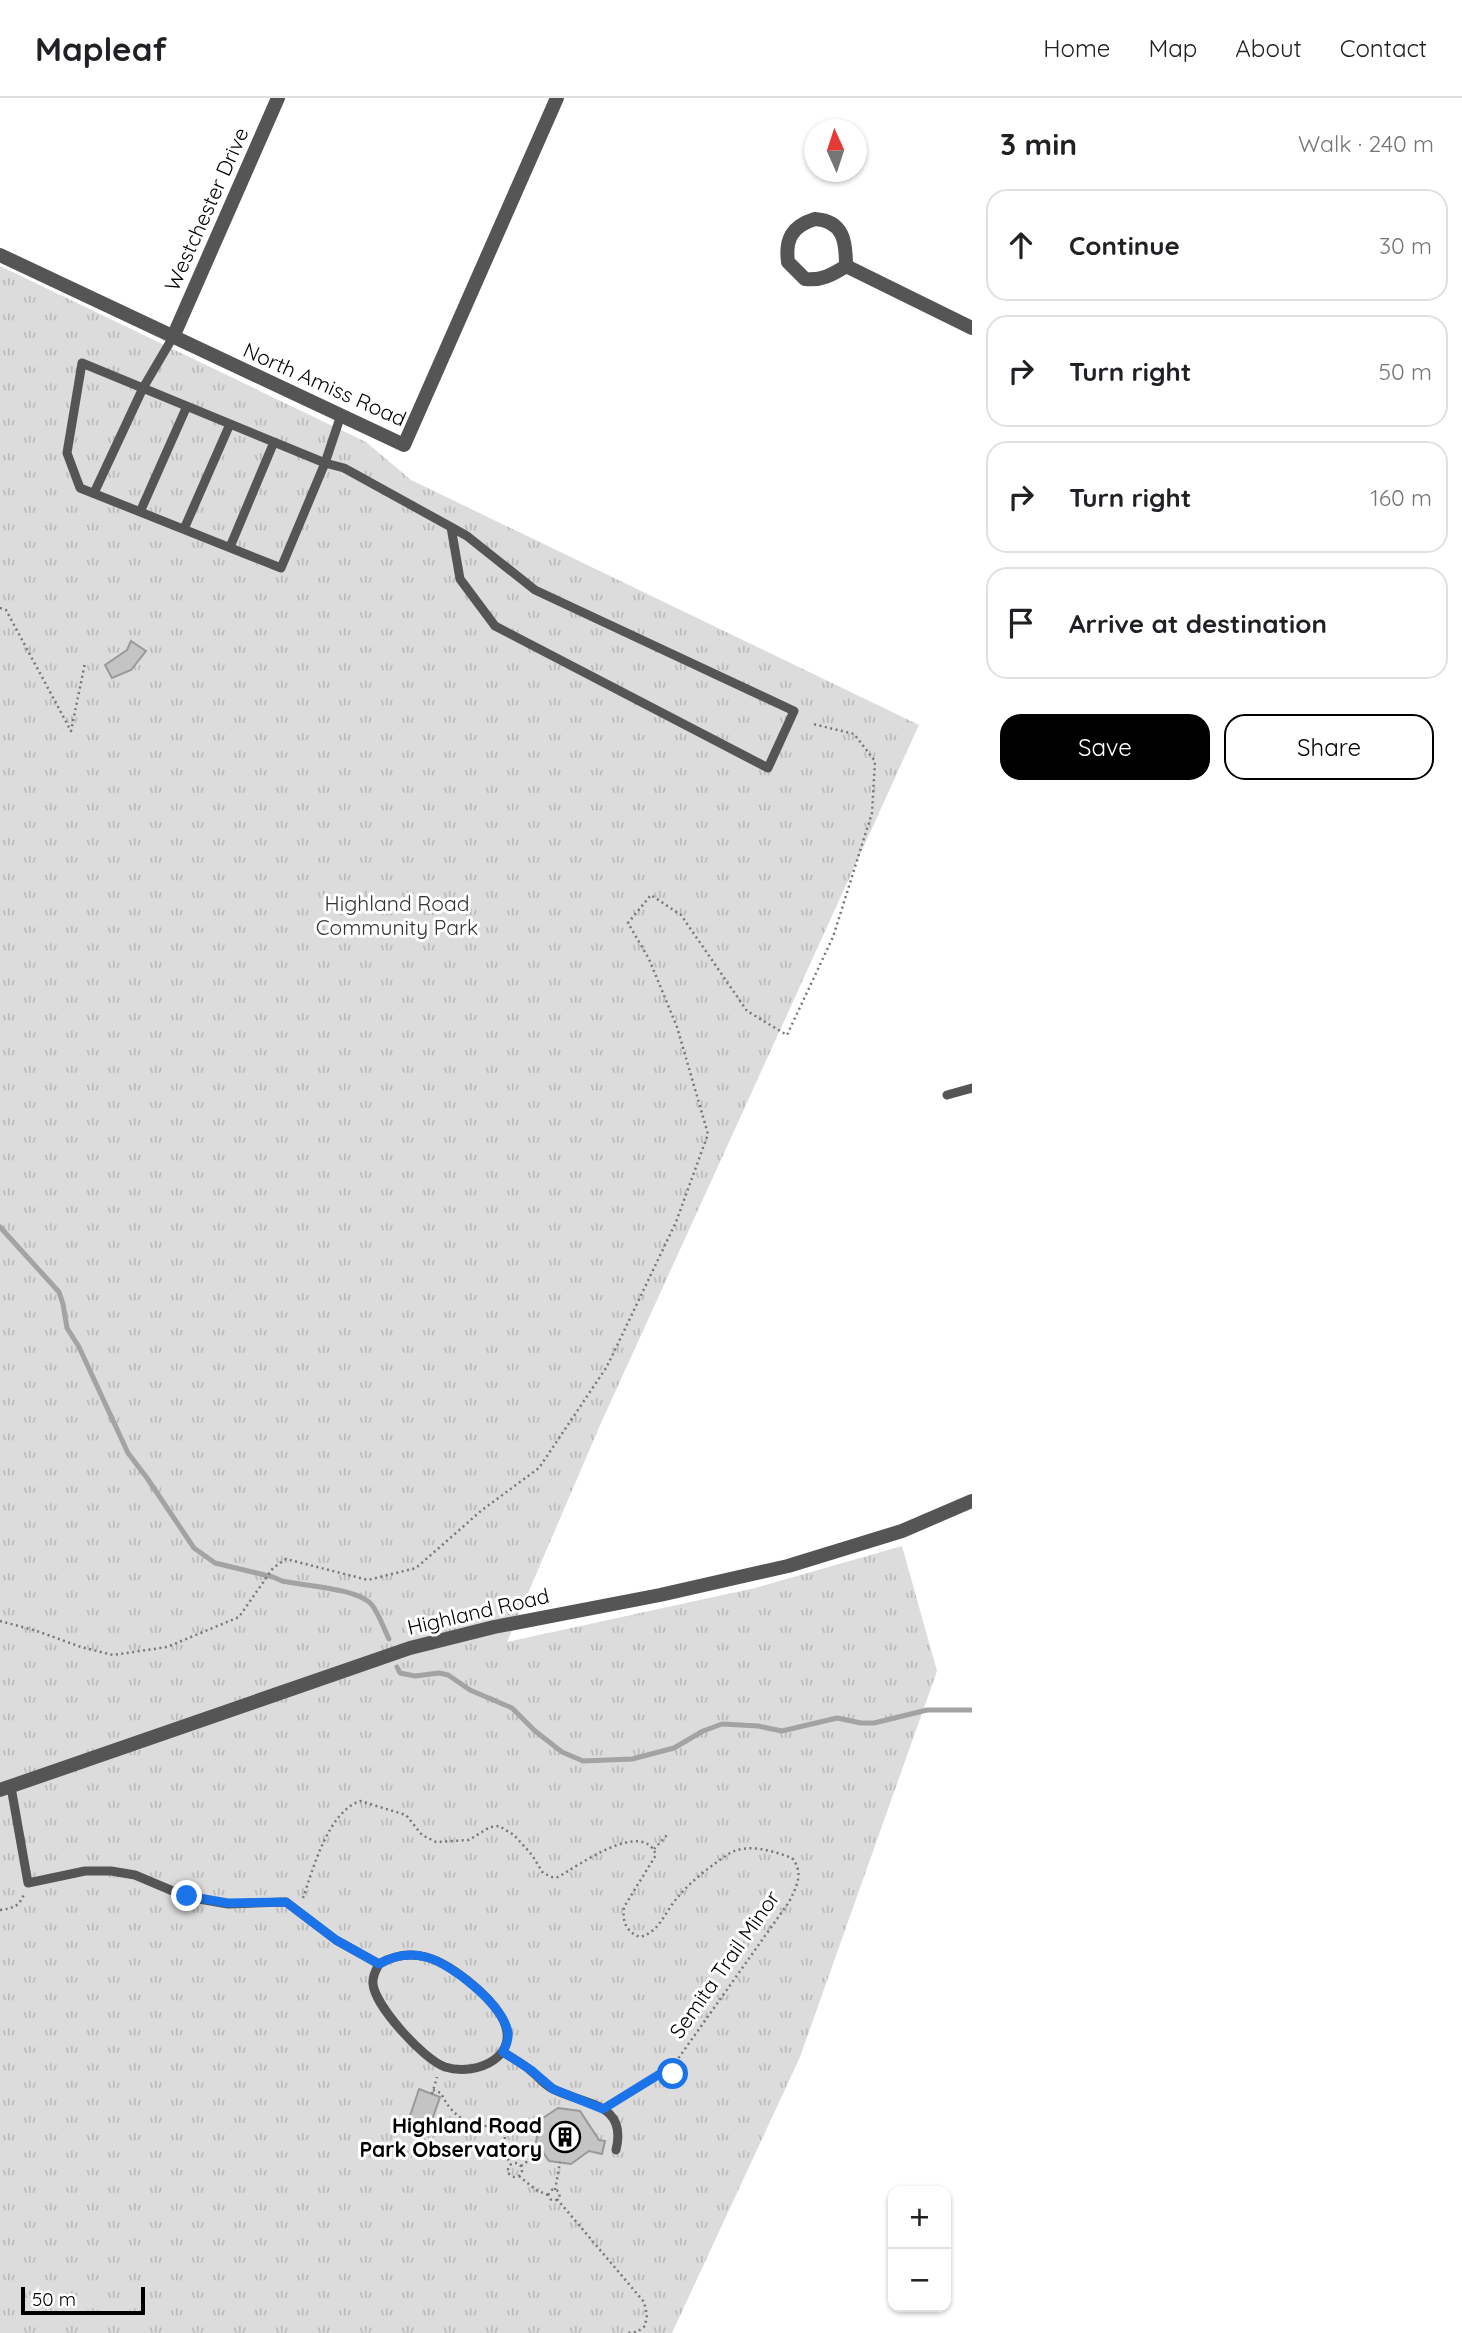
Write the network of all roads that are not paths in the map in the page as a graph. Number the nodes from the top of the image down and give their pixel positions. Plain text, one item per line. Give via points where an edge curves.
1 (278, 98) edge
2 (557, 98) edge
3 (0, 255) edge
4 (846, 266) junction
5 (972, 328) edge
6 (173, 337) junction
7 (143, 388) junction
8 (187, 406) junction
9 (341, 415) junction
10 (230, 424) junction
11 (274, 442) junction
12 (325, 463) junction
13 (94, 493) junction
14 (140, 512) junction
15 (451, 527) junction
16 (184, 529) junction
17 (230, 547) junction
18 (972, 1088) edge
19 (947, 1095) dead end
20 (972, 1501) edge
21 (6, 1789) edge
22 (379, 1964) junction
23 (503, 2052) junction
24 (616, 2150) dead end

1 - 6 street, Westchester Drive
2 - 9 street, North Amiss Road via 404,444
3 - 6 street, North Amiss Road
4 - 4 street via 830,276 805,279 788,262 788,239 793,230 816,219 838,226
4 - 5 street
6 - 7 lane
6 - 9 street, North Amiss Road
7 - 8 lane
7 - 13 lane
7 - 13 lane via 82,363 67,453 80,488
8 - 10 lane
8 - 14 lane
9 - 12 lane
10 - 11 lane
10 - 16 lane
11 - 12 lane
11 - 17 lane
12 - 15 lane via 344,468
12 - 17 lane via 281,568
13 - 14 lane
14 - 16 lane
15 - 15 lane via 460,579 495,626 768,768 794,711 535,590
16 - 17 lane
18 - 19 lane
20 - 21 street, Highland Road via 902,1531 798,1564 411,1648
21 - 22 lane via 28,1883 85,1871 111,1871 135,1875 187,1896 228,1903 286,1902 336,1940
22 - 23 lane via 403,1955 425,1957 468,1982 504,2023 508,2038
22 - 23 lane via 374,1973 375,1992 402,2033 433,2062 459,2069 486,2065
23 - 24 lane via 553,2089 614,2118

